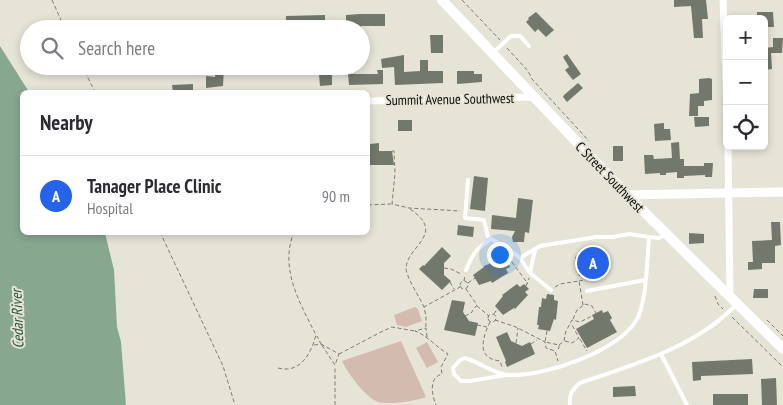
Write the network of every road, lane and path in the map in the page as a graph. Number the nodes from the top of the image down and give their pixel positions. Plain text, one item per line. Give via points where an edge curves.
1 (52, 0) edge
2 (442, 0) edge
3 (462, 0) edge
4 (723, 0) edge
5 (61, 20) edge
6 (503, 43) junction
7 (529, 46) dead end
8 (493, 54) junction
9 (86, 75) edge
10 (94, 90) edge
11 (533, 97) junction
12 (370, 101) edge
13 (727, 105) edge
14 (591, 146) dead end
15 (728, 150) edge
16 (379, 152) dead end
17 (468, 180) dead end
18 (783, 192) edge
19 (729, 193) junction
20 (627, 195) junction
21 (392, 204) junction
22 (370, 205) edge
23 (409, 208) junction
24 (466, 212) junction
25 (666, 234) junction
26 (161, 235) edge
27 (293, 235) edge
28 (649, 238) junction
29 (491, 239) junction
30 (535, 249) junction
31 (520, 258) junction
32 (512, 262) dead end
33 (444, 268) dead end
34 (466, 270) dead end
35 (530, 273) junction
36 (592, 274) dead end
37 (475, 278) dead end
38 (645, 280) junction
39 (464, 281) junction
40 (578, 281) junction
41 (450, 282) dead end
42 (467, 284) junction
43 (528, 284) dead end
44 (460, 287) junction
45 (466, 289) junction
46 (455, 290) junction
47 (551, 290) joint
48 (588, 291) dead end
49 (734, 300) junction
50 (718, 304) dead end
51 (583, 305) junction
52 (476, 306) junction
53 (424, 307) junction
54 (497, 309) dead end
55 (596, 313) dead end
56 (494, 314) junction
57 (728, 314) junction
58 (465, 316) dead end
59 (489, 316) junction
60 (592, 316) dead end
61 (764, 317) dead end
62 (496, 320) junction
63 (572, 321) junction
64 (490, 322) junction
65 (478, 325) dead end
66 (488, 327) junction
67 (426, 328) junction
68 (518, 328) junction
69 (415, 331) junction
70 (547, 331) dead end
71 (316, 335) junction
72 (783, 336) edge
73 (427, 337) junction
74 (579, 338) junction
75 (537, 339) junction
76 (564, 340) junction
77 (545, 342) junction
78 (321, 344) junction
79 (516, 344) dead end
80 (531, 344) dead end
81 (313, 345) junction
82 (559, 345) junction
83 (783, 349) edge
84 (555, 351) junction
85 (339, 354) junction
86 (661, 354) junction
87 (590, 355) junction
88 (335, 366) junction
89 (559, 366) junction
90 (783, 367) edge
91 (278, 368) dead end
92 (501, 373) junction
93 (506, 375) junction
94 (234, 405) edge
95 (335, 405) edge
96 (436, 405) edge
97 (570, 405) edge
98 (687, 405) edge

1 - 5 path
2 - 8 main road, C Street Southwest
3 - 6 path
4 - 13 street
6 - 7 lane via 516,35
6 - 8 lane
6 - 14 path
8 - 11 main road, C Street Southwest
9 - 10 path
11 - 12 street, Summit Avenue Southwest
11 - 20 main road, C Street Southwest
15 - 19 street
16 - 21 path via 394,151
17 - 24 lane
18 - 19 street
19 - 20 street
19 - 49 street
20 - 25 main road, C Street Southwest
21 - 22 path
21 - 23 path
23 - 24 path
23 - 53 path via 421,218 425,234 408,260 406,270
24 - 29 lane via 465,218 484,220
25 - 28 lane
25 - 49 main road, C Street Southwest
26 - 94 path via 217,352 228,378
27 - 71 path via 289,243 289,273
28 - 30 lane via 629,234 596,237
28 - 38 lane
29 - 31 lane
29 - 34 lane via 472,255
30 - 31 lane
30 - 35 lane
31 - 35 lane
32 - 43 path
33 - 39 path via 465,275
35 - 47 lane
36 - 40 path via 593,278
37 - 42 path
38 - 48 lane
38 - 87 lane via 642,307 636,321 624,334
39 - 42 path
39 - 44 path
40 - 47 path via 560,284
40 - 51 path
41 - 46 path
42 - 45 path
44 - 45 path
44 - 46 path
45 - 52 path
46 - 53 path
49 - 57 lane
49 - 83 main road, C Street Southwest
50 - 57 path
51 - 55 path via 592,306
51 - 63 path
52 - 58 path
52 - 59 path
53 - 67 path
54 - 56 path
56 - 59 path
56 - 62 path
57 - 86 lane via 704,332
57 - 90 path
59 - 64 path
60 - 63 path via 580,322
61 - 72 path
62 - 64 path
62 - 68 path
63 - 74 path
63 - 76 path
64 - 66 path
65 - 66 path
66 - 92 path via 482,343 484,352 500,361
67 - 69 path
67 - 73 path
68 - 75 path
68 - 79 path
69 - 73 path
69 - 85 path via 392,328
70 - 77 path
71 - 78 path
71 - 81 path
73 - 96 path via 448,354 442,374 432,387
74 - 76 path via 572,343
74 - 87 path
75 - 77 path
75 - 80 path
76 - 82 path
77 - 82 path
77 - 84 path via 546,348
78 - 81 path
78 - 85 path
78 - 88 path
81 - 91 path via 302,364 293,369
82 - 84 path
84 - 89 path
85 - 88 path
86 - 97 lane via 580,383 569,396
86 - 98 lane
87 - 89 lane
88 - 95 path
89 - 93 lane
92 - 93 lane
92 - 93 lane via 465,358 453,368 461,381

